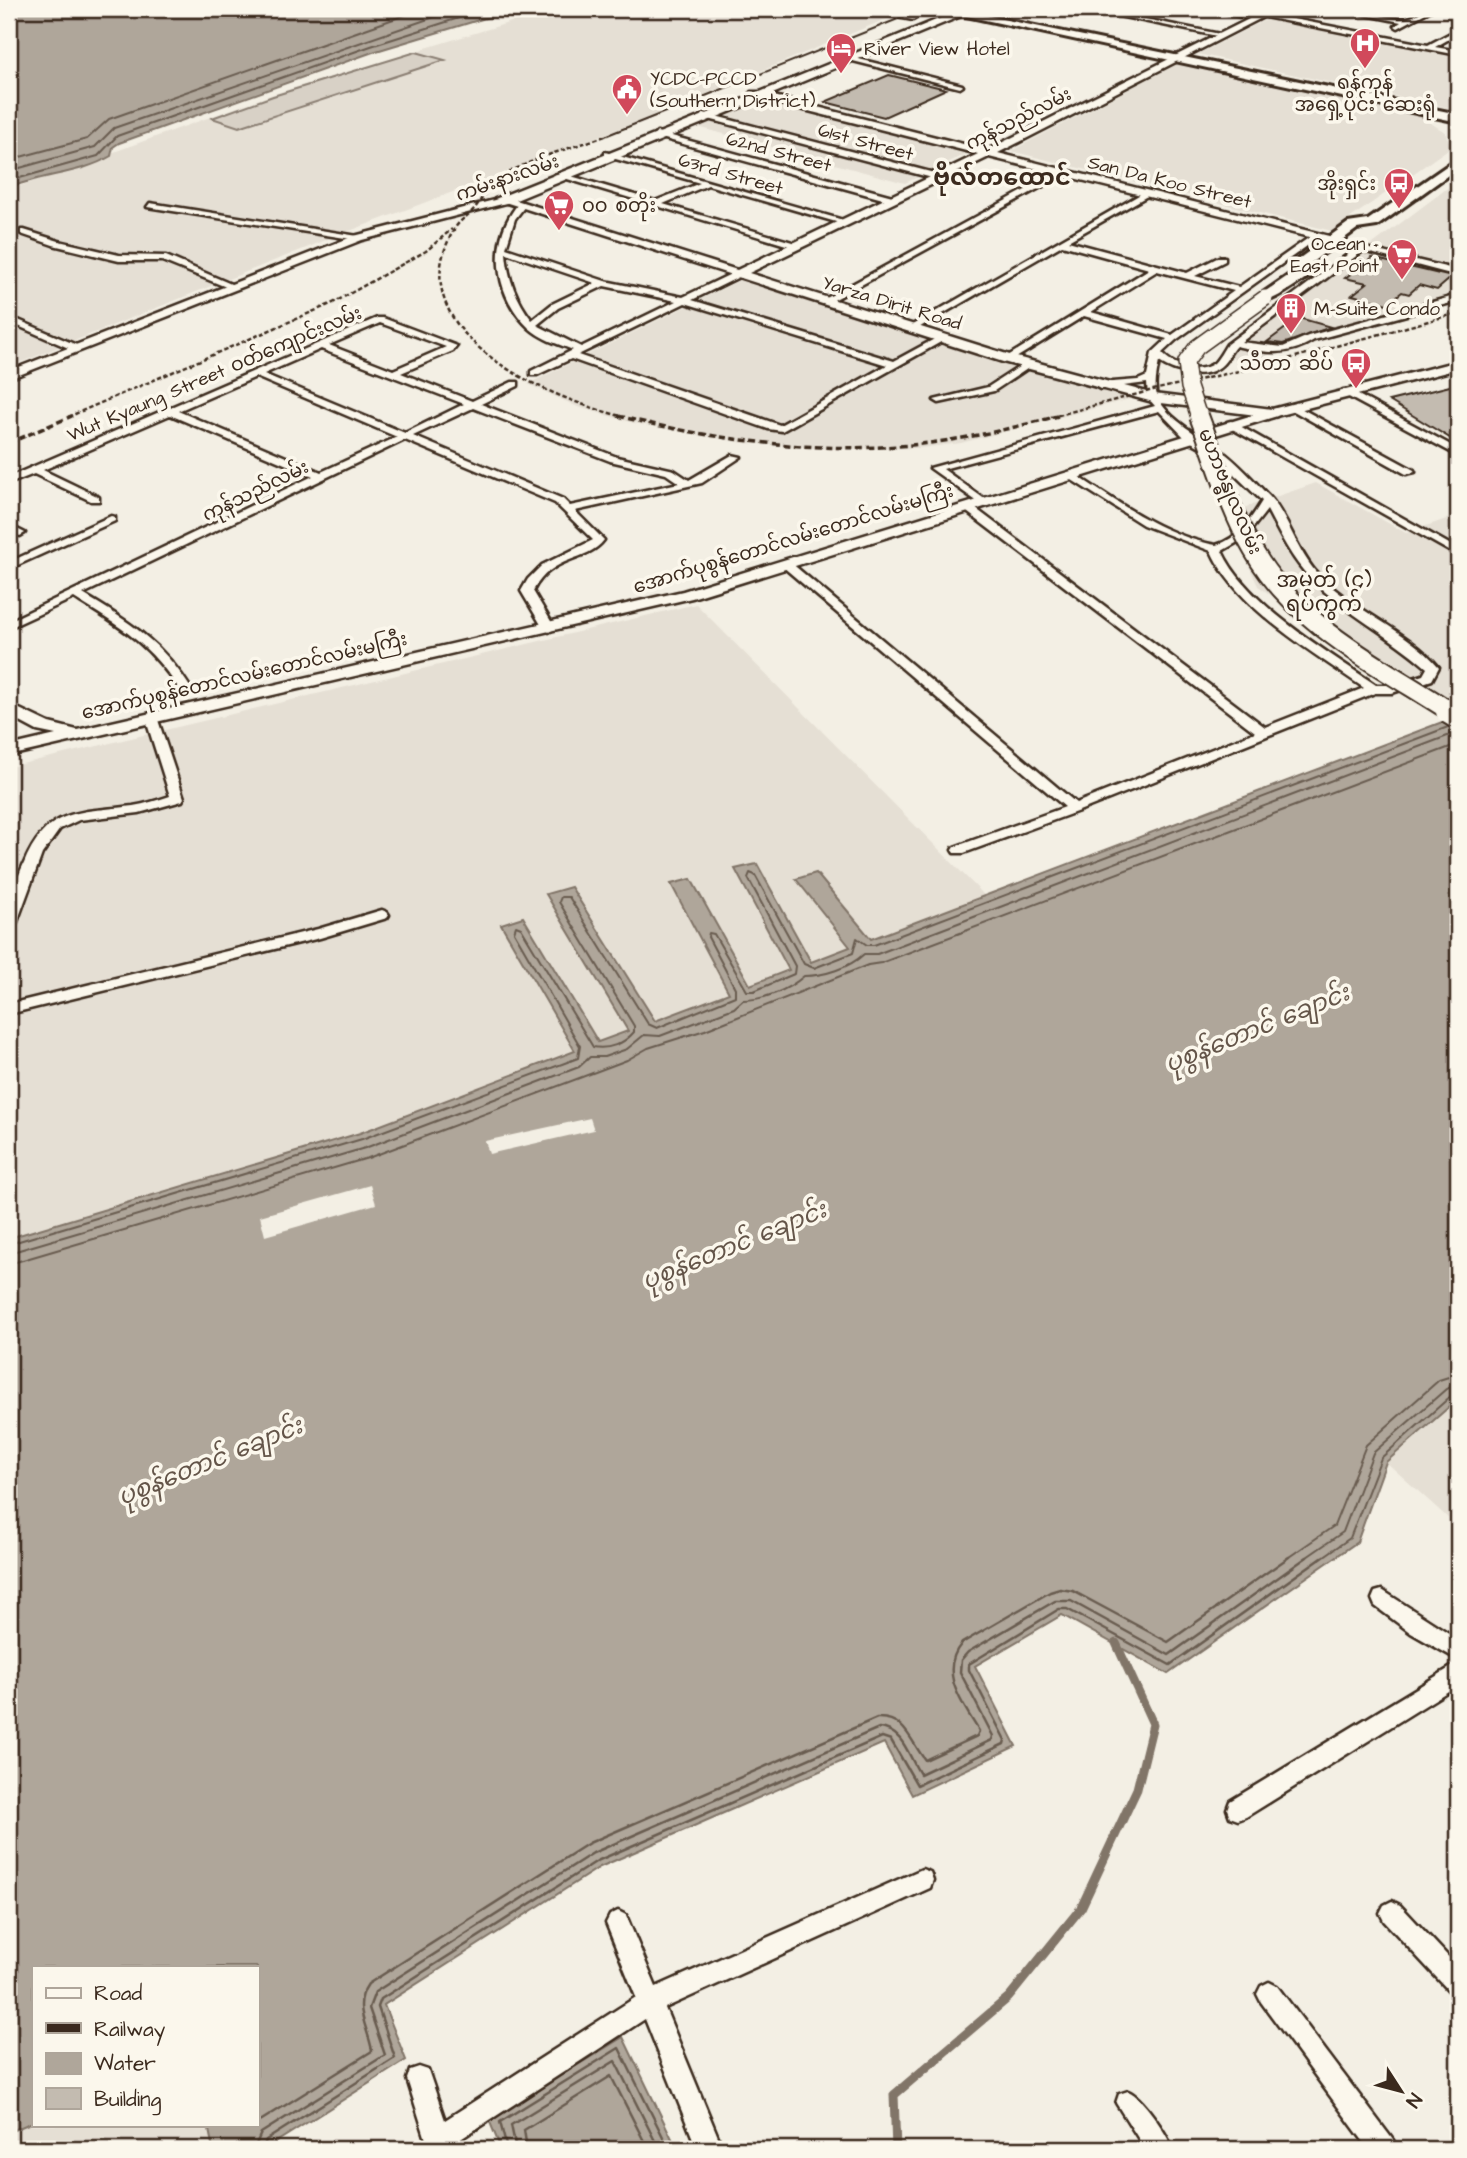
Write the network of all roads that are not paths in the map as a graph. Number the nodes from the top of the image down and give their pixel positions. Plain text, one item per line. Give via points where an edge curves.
1 (858, 9) edge
2 (1087, 9) edge
3 (1209, 9) edge
4 (1275, 9) edge
5 (1339, 9) edge
6 (1430, 9) edge
7 (963, 11) edge
8 (1259, 17) junction
9 (913, 18) dead end
10 (1407, 22) junction
11 (1458, 31) edge
12 (1222, 35) junction
13 (1379, 38) junction
14 (1430, 47) junction
15 (1458, 53) edge
16 (846, 58) junction
17 (1176, 58) junction
18 (960, 86) dead end
19 (758, 95) junction
20 (1421, 109) junction
21 (706, 116) junction
22 (1458, 118) edge
23 (1458, 125) edge
24 (660, 135) junction
25 (989, 153) junction
26 (611, 155) junction
27 (1458, 162) edge
28 (1065, 172) junction
29 (561, 176) junction
30 (939, 177) junction
31 (708, 182) junction
32 (1150, 194) junction
33 (893, 199) junction
34 (503, 200) junction
35 (656, 204) junction
36 (521, 206) junction
37 (191, 211) dead end
38 (846, 222) junction
39 (1372, 223) junction
40 (24, 232) dead end
41 (1317, 236) junction
42 (355, 237) junction
43 (1333, 241) junction
44 (1065, 243) junction
45 (796, 246) junction
46 (1356, 247) junction
47 (502, 250) junction
48 (1222, 258) dead end
49 (1156, 268) junction
50 (1304, 271) junction
51 (1458, 273) edge
52 (738, 274) junction
53 (1188, 276) junction
54 (603, 284) junction
55 (232, 286) junction
56 (1241, 290) junction
57 (1458, 298) edge
58 (684, 300) junction
59 (825, 301) junction
60 (1084, 313) junction
61 (9, 319) edge
62 (532, 325) junction
63 (916, 330) junction
64 (943, 338) junction
65 (1173, 338) junction
66 (1234, 342) junction
67 (322, 346) junction
68 (75, 348) junction
69 (580, 350) junction
70 (1157, 353) junction
71 (569, 355) junction
72 (1008, 359) junction
73 (893, 364) junction
74 (1028, 365) junction
75 (1458, 365) edge
76 (394, 373) junction
77 (534, 373) dead end
78 (9, 374) edge
79 (256, 374) junction
80 (1151, 377) junction
81 (515, 384) dead end
82 (1100, 386) junction
83 (1346, 392) junction
84 (940, 400) dead end
85 (1157, 403) junction
86 (474, 404) junction
87 (1293, 407) junction
88 (170, 411) junction
89 (1272, 413) junction
90 (1231, 424) junction
91 (406, 437) junction
92 (1190, 437) junction
93 (1458, 453) edge
94 (737, 457) dead end
95 (35, 470) junction
96 (1410, 472) dead end
97 (1069, 475) junction
98 (323, 477) junction
99 (9, 481) edge
100 (688, 484) junction
101 (95, 499) dead end
102 (1268, 500) junction
103 (982, 502) junction
104 (967, 507) junction
105 (570, 509) junction
106 (111, 519) dead end
107 (9, 527) edge
108 (20, 533) dead end
109 (1216, 549) junction
110 (1458, 553) edge
111 (786, 564) junction
112 (9, 566) edge
113 (77, 595) junction
114 (9, 625) edge
115 (549, 628) junction
116 (1373, 689) junction
117 (186, 690) dead end
118 (9, 709) edge
119 (151, 717) junction
120 (1458, 717) edge
121 (1263, 732) junction
122 (73, 734) junction
123 (9, 751) edge
124 (1074, 808) junction
125 (959, 850) dead end
126 (382, 915) dead end
127 (9, 925) edge
128 (9, 1009) edge
129 (1382, 1599) dead end
130 (1458, 1650) edge
131 (1458, 1673) edge
132 (1238, 1809) dead end
133 (922, 1880) dead end
134 (1392, 1913) dead end
135 (618, 1923) dead end
136 (1458, 1984) edge
137 (1269, 1994) dead end
138 (649, 2003) junction
139 (419, 2079) dead end
140 (1128, 2103) dead end
141 (440, 2144) edge
142 (710, 2149) edge
143 (1160, 2149) edge
144 (1384, 2149) edge

1 - 9 street
2 - 12 street
3 - 8 street
4 - 8 main road, ကုန်သည်လမ်း
5 - 10 street
6 - 10 street
7 - 16 main road, ကမ်းနားလမ်း
7 - 17 main road
8 - 12 main road, ကုန်သည်လမ်း
8 - 13 street
10 - 13 street
11 - 14 street
12 - 17 main road, ကုန်သည်လမ်း
13 - 14 street
14 - 15 street
16 - 18 street
16 - 19 main road, ကမ်းနားလမ်း
17 - 20 main road
17 - 25 main road, ကုန်သည်လမ်း
19 - 21 main road, ကမ်းနားလမ်း
19 - 25 main road, San Da Koo Street
20 - 22 main road
20 - 23 main road
21 - 24 main road, ကမ်းနားလမ်း
21 - 30 street, 61st Street
24 - 26 main road, ကမ်းနားလမ်း
24 - 33 street, 62nd Street
25 - 28 main road, San Da Koo Street
25 - 30 main road, ကုန်သည်လမ်း
26 - 29 main road, ကမ်းနားလမ်း
26 - 31 street, 63rd Street
27 - 39 main road, မဟာဗန္ဓုလလမ်း
28 - 32 main road, San Da Koo Street
28 - 59 street
29 - 34 main road, ကမ်းနားလမ်း
29 - 35 street
30 - 33 main road, ကုန်သည်လမ်း
31 - 35 street
31 - 38 street, 63rd Street
32 - 41 main road, San Da Koo Street
32 - 44 street
33 - 38 main road, ကုန်သည်လမ်း
34 - 36 main road, Yarza Dirit Road
34 - 42 street, ကမ်းနားလမ်း
35 - 45 street
36 - 47 street via 510,216
36 - 52 main road, Yarza Dirit Road
37 - 42 street
38 - 45 main road, ကုန်သည်လမ်း
39 - 43 main road, မဟာဗန္ဓုလလမ်း via 1353,226
39 - 46 main road, မဟာဗန္ဓုလလမ်း
40 - 55 street via 119,258 163,258
41 - 43 main road, San Da Koo Street
41 - 56 street
42 - 55 street, ကမ်းနားလမ်း
43 - 50 main road, မဟာဗန္ဓုလလမ်း via 1298,266
44 - 49 street
44 - 63 street
45 - 52 main road, ကုန်သည်လမ်း
46 - 50 main road, မဟာဗန္ဓုလလမ်း
46 - 51 street
46 - 66 street
47 - 54 street
47 - 62 street via 510,294
48 - 53 street
49 - 53 street
49 - 60 street
50 - 120 main road, မဟာဗန္ဓုလလမ်း, bridge via 1197,347 1186,362 1189,389 1245,536 1262,565 1292,600 1340,638
52 - 58 street
52 - 59 main road, Yarza Dirit Road
53 - 56 street
54 - 58 street
54 - 62 street via 537,317
55 - 68 street, ကမ်းနားလမ်း
56 - 65 street
57 - 66 street via 1274,352
58 - 69 street
58 - 73 street
59 - 63 main road, Yarza Dirit Road
60 - 65 street
60 - 72 street
61 - 68 street
62 - 69 street
63 - 64 main road, Yarza Dirit Road
64 - 72 main road, Yarza Dirit Road
64 - 73 street
65 - 70 street
66 - 70 street via 1219,363 1209,368 1176,367
67 - 76 street
67 - 76 street, Wut Kyaung Street ဝတ်ကျောင်းလမ်း via 380,320 452,346
67 - 79 street, Wut Kyaung Street ဝတ်ကျောင်းလမ်း
68 - 78 street, ကမ်းနားလမ်း
69 - 71 street
70 - 80 street
71 - 73 street via 782,428
71 - 77 street
72 - 74 main road, Yarza Dirit Road
74 - 82 main road, Yarza Dirit Road
74 - 84 street via 990,389
75 - 83 main road, အောက်ပုစွန်တောင်လမ်းတောင်လမ်းမကြီး
76 - 86 street
79 - 88 street, Wut Kyaung Street ဝတ်ကျောင်းလမ်း
79 - 91 street
80 - 82 street via 1140,383
80 - 85 street
81 - 86 street, ကုန်သည်လမ်း
82 - 85 main road, Yarza Dirit Road
83 - 87 main road, အောက်ပုစွန်တောင်လမ်းတောင်လမ်းမကြီး
83 - 93 street
85 - 89 main road, Yarza Dirit Road
85 - 92 street
85 - 103 street via 935,468
86 - 91 street, ကုန်သည်လမ်း
86 - 100 street via 614,459 670,472
87 - 89 main road, အောက်ပုစွန်တောင်လမ်းတောင်လမ်းမကြီး
87 - 96 street
88 - 95 street, Wut Kyaung Street ဝတ်ကျောင်းလမ်း
88 - 98 street
89 - 90 street, အောက်ပုစွန်တောင်လမ်းတောင်လမ်းမကြီး
90 - 92 street, အောက်ပုစွန်တောင်လမ်းတောင်လမ်းမကြီး
90 - 110 street
91 - 98 street, ကုန်သည်လမ်း
91 - 105 street
92 - 97 street, အောက်ပုစွန်တောင်လမ်းတောင်လမ်းမကြီး
92 - 102 street via 1217,452
94 - 100 street
95 - 99 street, Wut Kyaung Street ဝတ်ကျောင်းလမ်း
95 - 101 street
97 - 103 street, အောက်ပုစွန်တောင်လမ်းတောင်လမ်းမကြီး
97 - 109 street via 1138,520
98 - 113 street, ကုန်သည်လမ်း
100 - 105 street
102 - 109 street via 1234,541
102 - 116 street via 1312,575 1433,667 1429,677 1418,682
103 - 104 street, အောက်ပုစွန်တောင်လမ်းတောင်လမ်းမကြီး
104 - 111 street, အောက်ပုစွန်တောင်လမ်းတောင်လမ်းမကြီး
104 - 121 street
105 - 115 street via 599,540 549,565 531,582 527,591
106 - 112 street
107 - 108 street
109 - 116 street via 1218,560 1261,606
111 - 115 street, အောက်ပုစွန်တောင်လမ်းတောင်လမ်းမကြီး via 687,595
111 - 124 street
113 - 114 street, ကုန်သည်လမ်း
113 - 117 street via 149,640
115 - 119 street, အောက်ပုစွန်တောင်လမ်းတောင်လမ်းမကြီး
116 - 121 street
118 - 122 street via 43,727
119 - 122 street, အောက်ပုစွန်တောင်လမ်းတောင်လမ်းမကြီး
119 - 127 street via 177,798 136,810 89,814 61,822 47,832
121 - 124 street
122 - 123 street, အောက်ပုစွန်တောင်လမ်းတောင်လမ်းမကြီး
124 - 125 street
126 - 128 street
129 - 130 street
131 - 132 street
133 - 138 street
134 - 136 street
135 - 138 street
137 - 144 street
138 - 141 street
138 - 142 street
139 - 141 street
140 - 143 street

